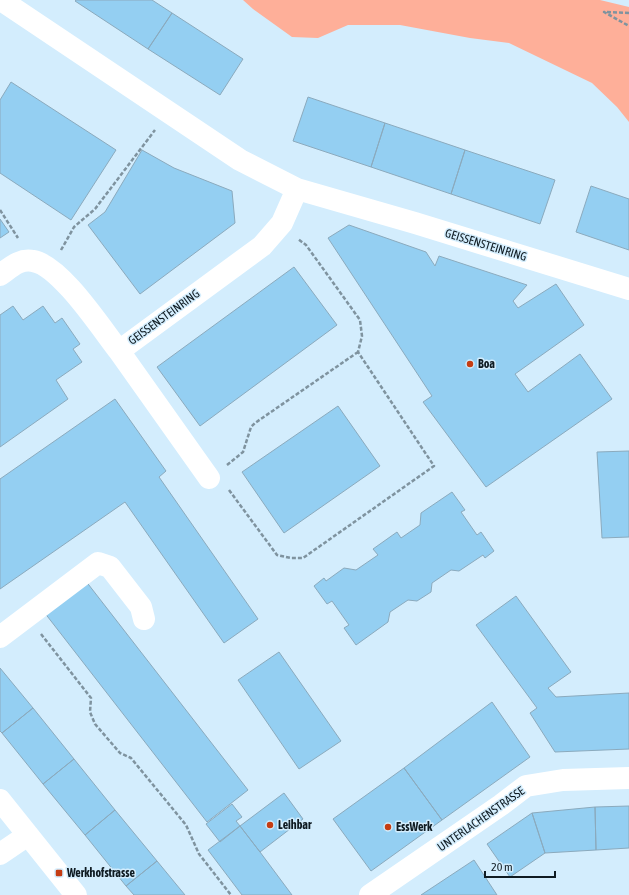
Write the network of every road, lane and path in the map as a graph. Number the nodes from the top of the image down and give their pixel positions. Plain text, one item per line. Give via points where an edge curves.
1 (1, 0) edge
2 (629, 13) edge
3 (629, 26) edge
4 (156, 130) dead end
5 (297, 189) junction
6 (0, 210) edge
7 (282, 223) junction
8 (74, 227) dead end
9 (33, 261) junction
10 (0, 275) edge
11 (629, 289) edge
12 (119, 351) junction
13 (358, 352) junction
14 (219, 478) junction
15 (28, 616) junction
16 (144, 619) dead end
17 (0, 637) edge
18 (629, 778) edge
19 (0, 800) edge
20 (28, 835) junction
21 (0, 854) edge
22 (76, 895) edge
23 (231, 895) edge
24 (370, 895) edge

1 - 5 street, GEISSENSTEINRING via 240,160
2 - 3 path via 604,12
4 - 8 path via 94,209
5 - 7 street, GEISSENSTEINRING
5 - 11 street, GEISSENSTEINRING
6 - 9 path
7 - 12 street, GEISSENSTEINRING via 262,246
7 - 13 path via 306,245 360,320 362,336
9 - 10 street via 20,262
9 - 12 street via 50,268 64,280
12 - 14 street, GEISSENSTEINRING
13 - 14 path via 255,423 243,452
13 - 14 path via 434,466 303,558 277,555
15 - 16 street via 98,563 110,567 141,607
15 - 17 street
15 - 23 path via 91,698 90,712 95,724 120,753 131,758 186,825 199,854
18 - 24 street, UNTERLACHENSTRASSE via 563,780 526,786
19 - 20 street
20 - 21 street
20 - 22 street

